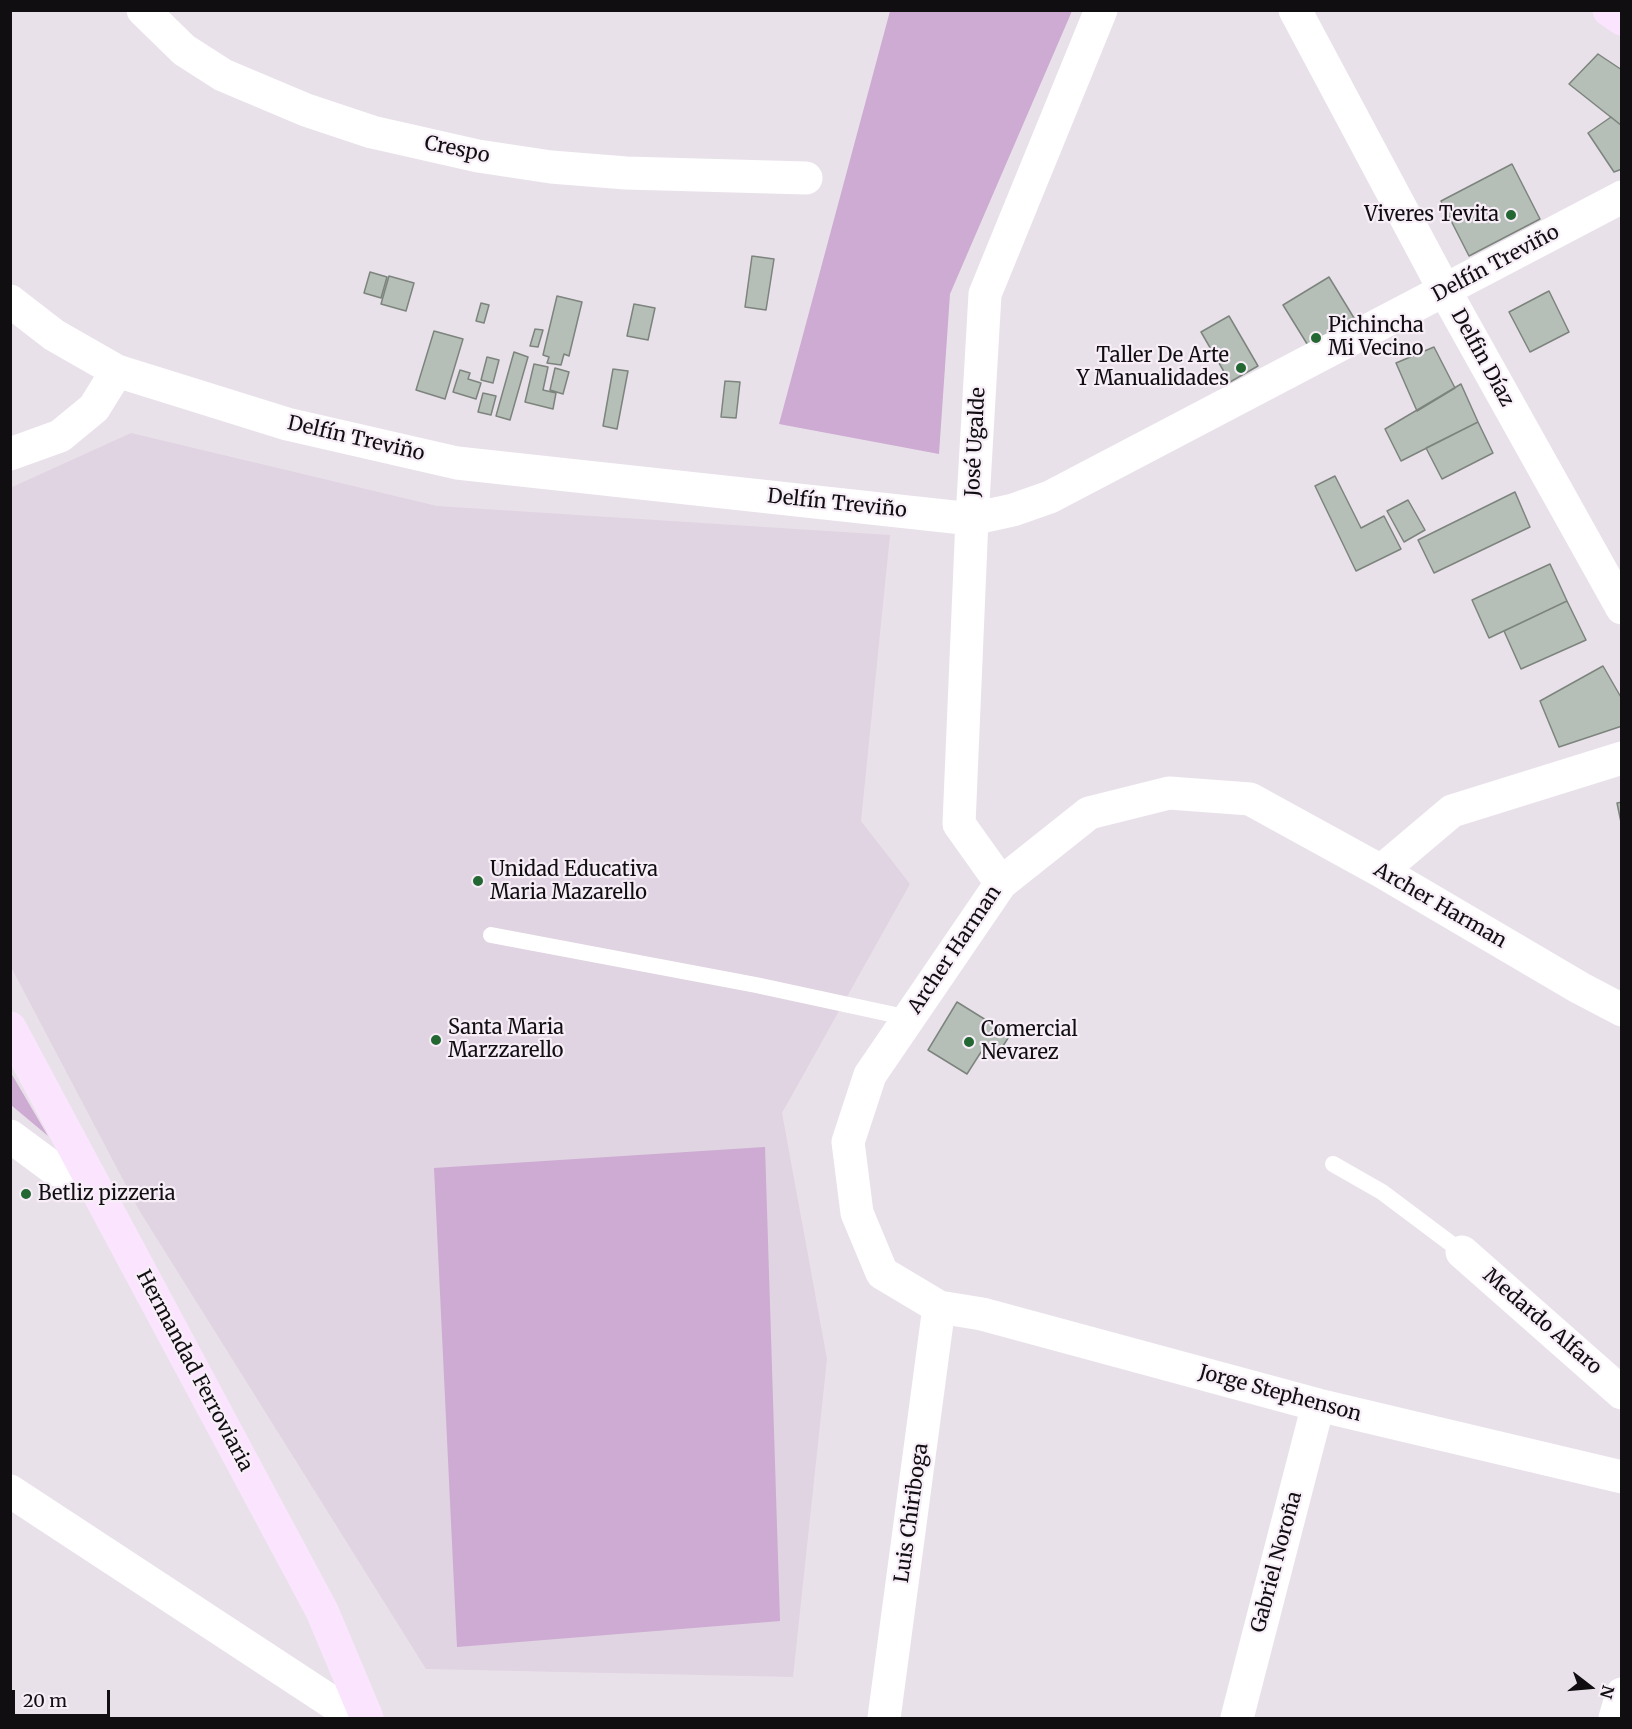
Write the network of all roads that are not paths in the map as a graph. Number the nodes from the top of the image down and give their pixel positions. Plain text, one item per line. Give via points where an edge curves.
1 (143, 10) edge
2 (1101, 10) edge
3 (1294, 10) edge
4 (1608, 10) edge
5 (1622, 19) edge
6 (806, 178) dead end
7 (1622, 197) edge
8 (1445, 291) junction
9 (10, 301) edge
10 (117, 371) junction
11 (10, 454) edge
12 (972, 519) junction
13 (1622, 608) edge
14 (1622, 758) edge
15 (1381, 871) junction
16 (1001, 882) junction
17 (491, 935) dead end
18 (1622, 1010) edge
19 (909, 1018) junction
20 (10, 1028) edge
21 (10, 1136) edge
22 (1333, 1164) dead end
23 (89, 1176) junction
24 (1462, 1252) joint
25 (939, 1307) junction
26 (1622, 1393) edge
27 (1318, 1405) junction
28 (1622, 1477) edge
29 (10, 1491) edge
30 (1622, 1694) edge
31 (356, 1719) edge
32 (367, 1719) edge
33 (884, 1719) edge
34 (1237, 1719) edge
35 (1615, 1719) edge

1 - 6 street, Crespo via 184,50 223,75 306,110 372,132 478,156 551,167
2 - 12 street, José Ugalde via 985,294
3 - 8 street, Delfin Díaz
4 - 5 street
7 - 8 street, Delfín Treviño
8 - 12 street, Delfín Treviño via 1050,497
8 - 13 street, Delfin Díaz
9 - 10 street, Delfín Treviño via 54,335
10 - 11 street via 94,408 60,436
10 - 12 street, Delfín Treviño via 287,424 457,464
12 - 16 street, José Ugalde via 959,824
14 - 15 street via 1452,811
15 - 16 street, Archer Harman via 1250,800 1169,793 1089,813
15 - 18 street, Archer Harman
16 - 19 street, Archer Harman
17 - 19 lane
19 - 25 street, Archer Harman via 870,1076 848,1142 857,1213 882,1274
20 - 23 street, Hermandad Ferroviaria
21 - 23 street via 56,1170
22 - 24 lane via 1382,1192
23 - 32 street, Hermandad Ferroviaria via 322,1611
24 - 26 street, Medardo Alfaro
25 - 27 street, Jorge Stephenson via 981,1314
25 - 33 street, Luis Chiriboga
27 - 28 street, Jorge Stephenson
27 - 34 street, Gabriel Noroña
29 - 31 street
30 - 35 street

